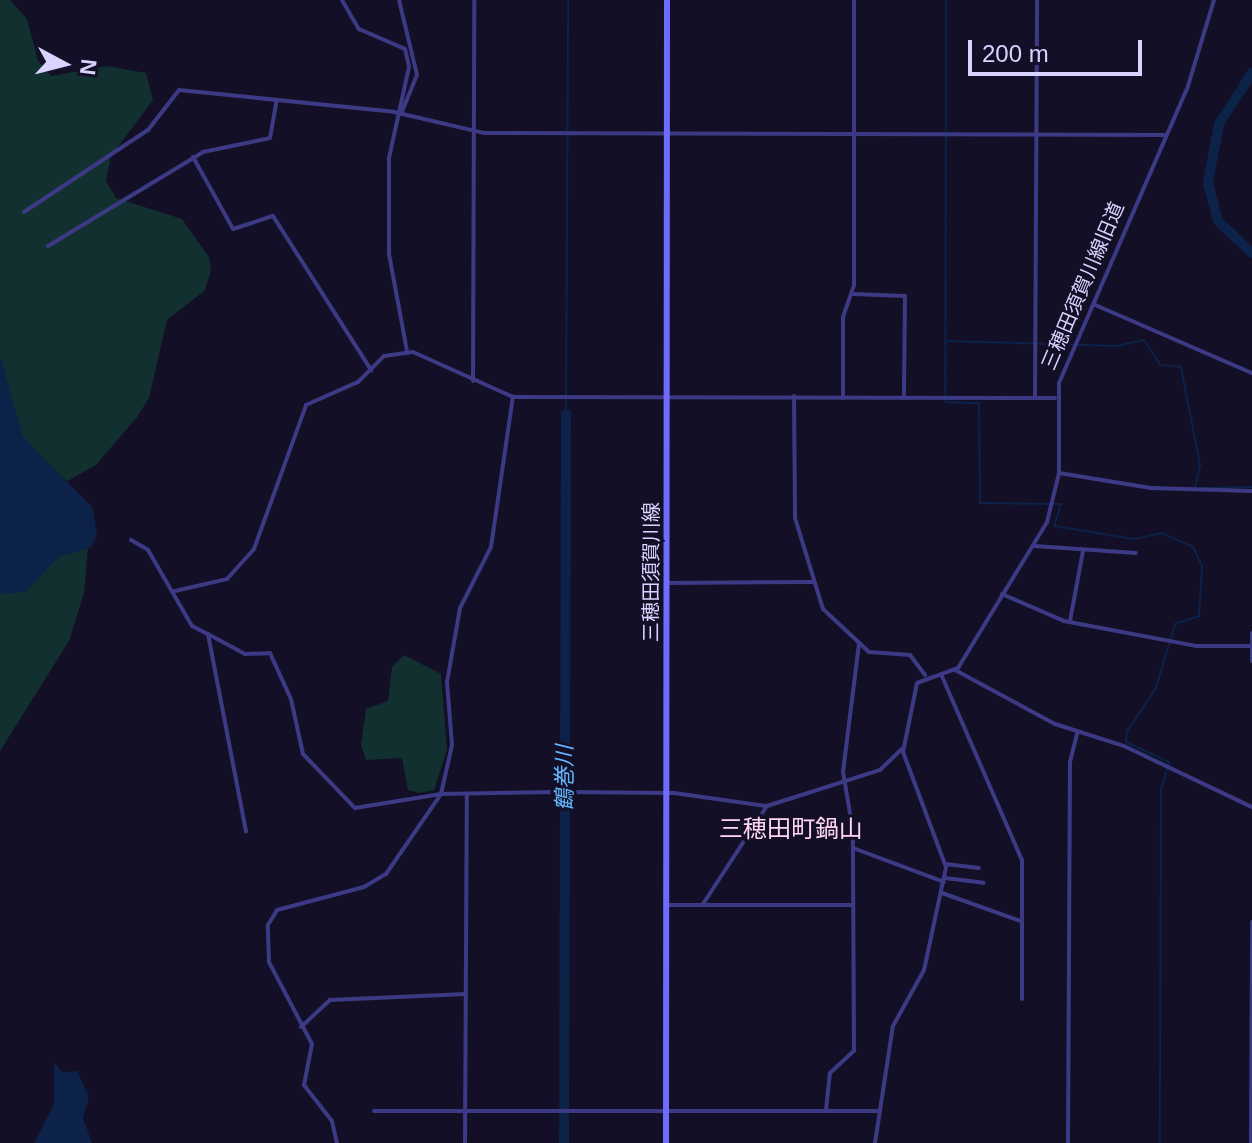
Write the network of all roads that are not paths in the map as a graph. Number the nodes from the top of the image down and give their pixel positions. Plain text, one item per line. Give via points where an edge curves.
1 (342, 0) edge
2 (399, 0) edge
3 (474, 0) edge
4 (667, 0) edge
5 (854, 0) edge
6 (1037, 0) edge
7 (1214, 0) edge
8 (277, 100) junction
9 (394, 112) junction
10 (401, 114) junction
11 (473, 132) junction
12 (666, 132) junction
13 (854, 133) junction
14 (1035, 133) junction
15 (1164, 135) junction
16 (193, 157) junction
17 (24, 212) dead end
18 (48, 246) dead end
19 (853, 294) junction
20 (1093, 304) junction
21 (407, 351) junction
22 (371, 370) junction
23 (1252, 373) edge
24 (473, 381) junction
25 (667, 396) junction
26 (794, 396) junction
27 (513, 397) junction
28 (1035, 397) junction
29 (843, 398) junction
30 (904, 398) junction
31 (1055, 398) junction
32 (1059, 473) junction
33 (1252, 491) edge
34 (131, 540) dead end
35 (1033, 547) junction
36 (1083, 551) junction
37 (1136, 553) dead end
38 (812, 582) junction
39 (667, 583) junction
40 (175, 591) junction
41 (1002, 594) junction
42 (1070, 621) junction
43 (1252, 633) edge
44 (208, 634) junction
45 (859, 643) junction
46 (1252, 646) edge
47 (1252, 661) edge
48 (955, 670) junction
49 (941, 674) junction
50 (925, 675) junction
51 (1077, 733) junction
52 (903, 749) junction
53 (844, 781) junction
54 (441, 794) junction
55 (467, 794) junction
56 (668, 794) junction
57 (767, 806) junction
58 (1252, 807) edge
59 (246, 831) dead end
60 (853, 848) junction
61 (946, 864) junction
62 (979, 868) dead end
63 (944, 880) junction
64 (984, 883) dead end
65 (942, 893) junction
66 (667, 905) junction
67 (703, 905) junction
68 (853, 905) junction
69 (1020, 921) junction
70 (1252, 922) edge
71 (466, 994) junction
72 (1022, 999) dead end
73 (301, 1027) junction
74 (826, 1110) junction
75 (374, 1111) dead end
76 (465, 1111) junction
77 (879, 1111) junction
78 (665, 1112) junction
79 (337, 1143) edge
80 (465, 1143) edge
81 (666, 1143) edge
82 (875, 1143) edge
83 (1068, 1143) edge
84 (1251, 1143) edge

1 - 9 street via 359,29 405,49 409,80
2 - 10 street via 417,75
3 - 11 street
4 - 12 main road, 三穂田須賀川線
5 - 13 street
6 - 14 street
7 - 15 street, 三穂田須賀川線旧道
8 - 9 street
8 - 16 street via 270,138
8 - 17 street via 178,90 148,130
9 - 10 street
9 - 21 street via 389,254
10 - 11 street
11 - 12 street
11 - 24 street
12 - 13 street
12 - 25 main road, 三穂田須賀川線
13 - 14 street
13 - 19 street
14 - 15 street
14 - 28 street
15 - 20 street, 三穂田須賀川線旧道
16 - 18 street
16 - 22 street via 233,229 273,216
19 - 29 street via 843,317
19 - 30 street via 905,296
20 - 23 street
20 - 31 street, 三穂田須賀川線旧道
21 - 22 street via 382,357
21 - 24 street
22 - 40 street via 306,405 254,549 227,579
24 - 27 street
25 - 26 street
25 - 27 street
25 - 39 main road, 三穂田須賀川線
26 - 29 street
26 - 38 street via 795,518
27 - 54 street via 491,547 460,608 447,682 452,745
28 - 30 street
28 - 31 street
29 - 30 street
31 - 32 street, 三穂田須賀川線旧道
32 - 33 street via 1151,488
32 - 35 street, 三穂田須賀川線旧道
34 - 40 street via 148,550
35 - 36 street
35 - 41 street, 三穂田須賀川線旧道
36 - 37 street
36 - 42 street
38 - 39 street
38 - 45 street via 826,614
39 - 56 main road, 三穂田須賀川線
40 - 44 street via 192,626
41 - 42 street
41 - 48 street, 三穂田須賀川線旧道
42 - 46 street via 1196,646
43 - 46 street
44 - 54 street via 245,654 270,653 291,699 303,754 355,808
44 - 59 street
45 - 50 street via 874,654 910,655
45 - 53 street
46 - 47 street
48 - 49 street
48 - 51 street
49 - 50 street
49 - 69 street via 1022,860
50 - 52 street via 917,683
51 - 58 street via 1124,746
51 - 83 street via 1070,762
52 - 53 street via 883,768
52 - 61 street
53 - 57 street
53 - 60 street
54 - 55 street
54 - 73 street via 376,882 271,916 269,962
55 - 56 street
55 - 71 street
56 - 57 street
56 - 66 main road, 三穂田須賀川線
57 - 67 street
60 - 63 street
60 - 68 street
61 - 62 street
61 - 63 street
63 - 64 street
63 - 65 street
65 - 69 street
65 - 77 street via 922,976 893,1026
66 - 67 street
66 - 78 main road, 三穂田須賀川線
67 - 68 street
68 - 74 street via 854,1051 830,1073
69 - 72 street
70 - 84 street
71 - 73 street via 330,1000
71 - 76 street
73 - 79 street via 312,1046 304,1085 332,1121
74 - 77 street
74 - 78 street
75 - 76 street
76 - 78 street
76 - 80 street
77 - 82 street
78 - 81 main road, 三穂田須賀川線

